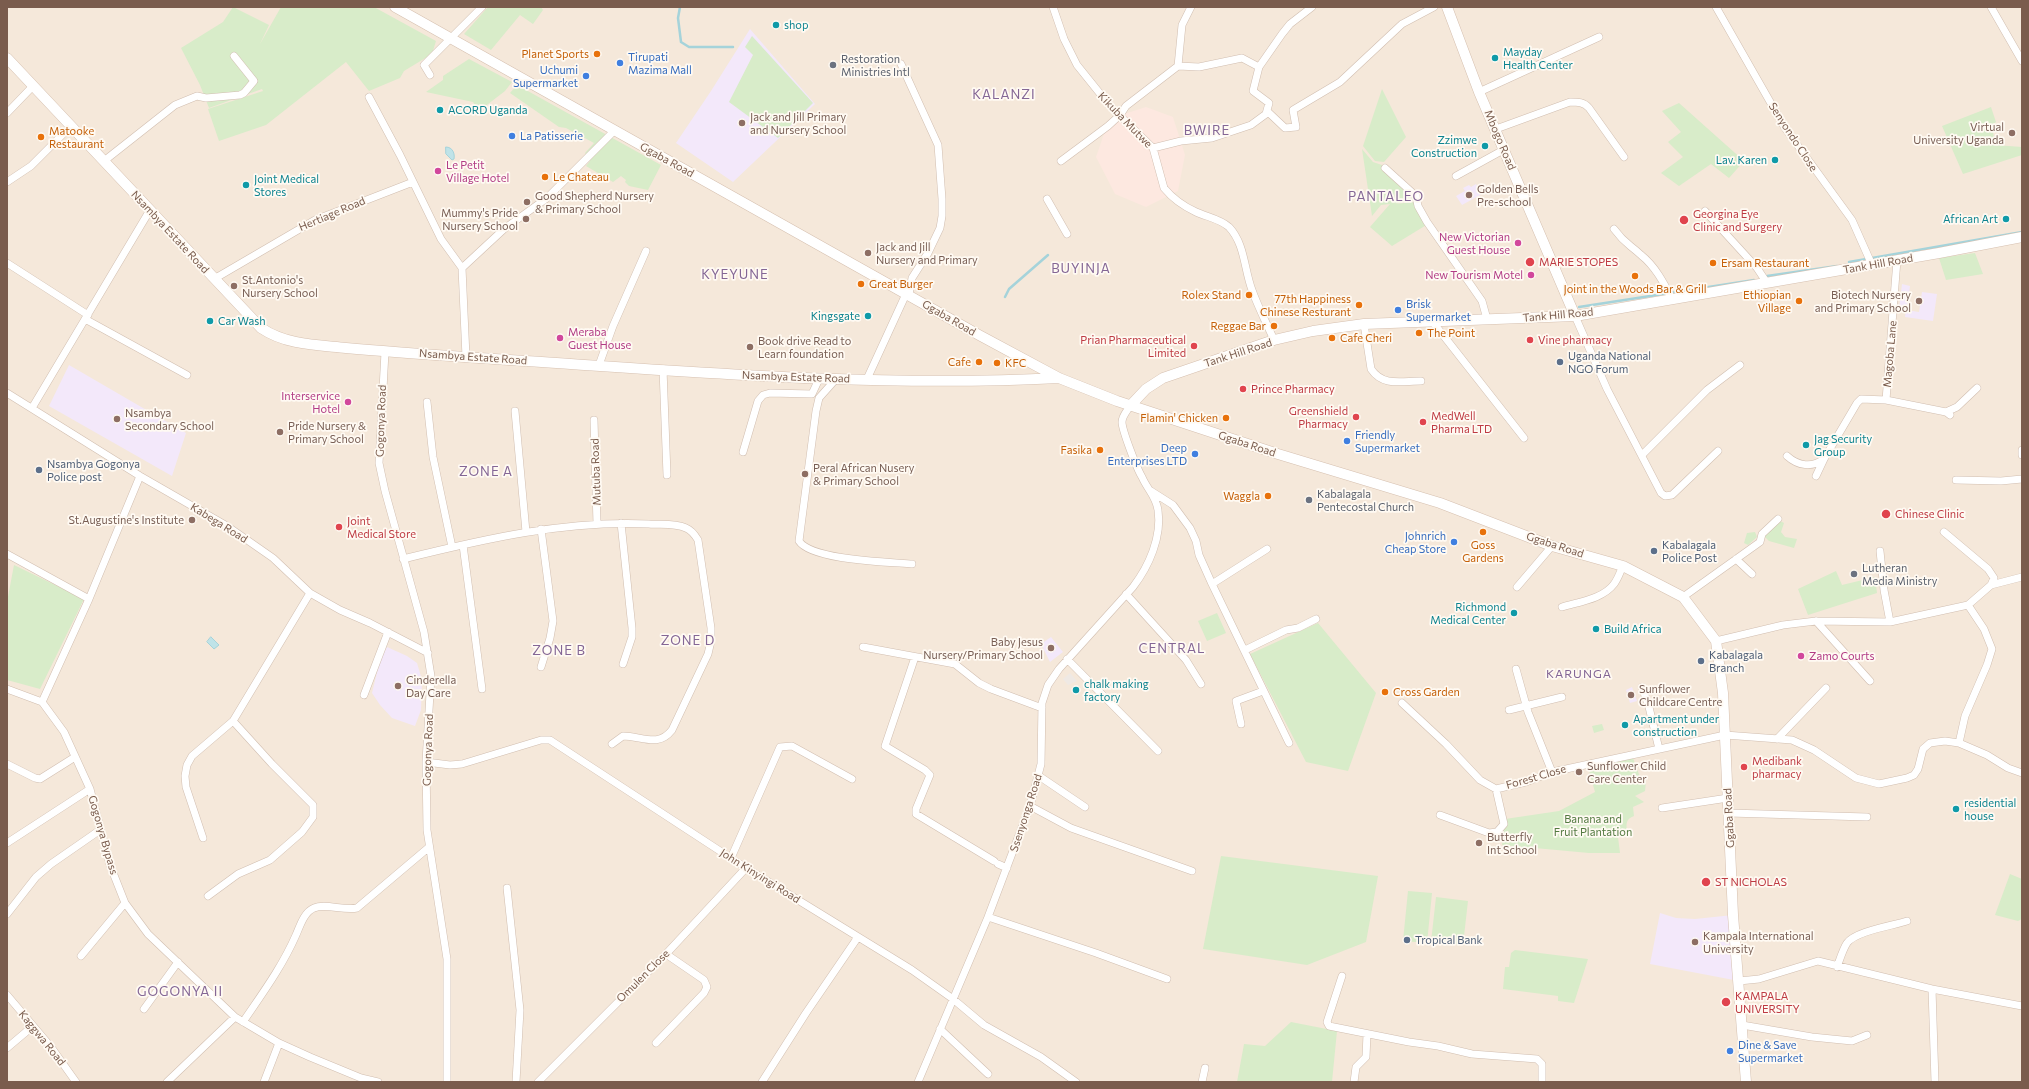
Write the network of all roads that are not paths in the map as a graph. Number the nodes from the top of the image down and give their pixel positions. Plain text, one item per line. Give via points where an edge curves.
1 (395, 7) edge
2 (482, 7) edge
3 (1053, 7) edge
4 (1191, 7) edge
5 (1312, 7) edge
6 (1434, 7) edge
7 (1448, 7) edge
8 (1716, 7) edge
9 (1991, 7) edge
10 (1599, 37) dead end
11 (452, 39) junction
12 (234, 56) dead end
13 (7, 58) edge
14 (2022, 61) edge
15 (901, 64) dead end
16 (1178, 66) junction
17 (1259, 67) junction
18 (430, 75) dead end
19 (33, 86) junction
20 (1479, 92) junction
21 (369, 97) dead end
22 (1266, 111) junction
23 (7, 112) edge
24 (1120, 115) junction
25 (71, 126) junction
26 (1496, 129) junction
27 (614, 131) junction
28 (1153, 148) junction
29 (1505, 149) junction
30 (1624, 157) dead end
31 (104, 161) junction
32 (1061, 161) dead end
33 (1385, 168) dead end
34 (1456, 176) dead end
35 (7, 182) edge
36 (413, 182) junction
37 (1047, 200) dead end
38 (150, 210) junction
39 (1705, 211) dead end
40 (1614, 229) dead end
41 (1067, 234) dead end
42 (2022, 237) edge
43 (646, 251) dead end
44 (1897, 260) junction
45 (7, 263) edge
46 (1872, 265) junction
47 (462, 268) junction
48 (214, 279) junction
49 (1767, 283) junction
50 (908, 295) junction
51 (1672, 299) junction
52 (1575, 316) junction
53 (87, 317) junction
54 (1487, 319) junction
55 (1432, 321) junction
56 (1364, 324) junction
57 (1274, 340) junction
58 (384, 352) junction
59 (466, 357) junction
60 (1740, 364) dead end
61 (599, 365) junction
62 (663, 369) junction
63 (187, 376) dead end
64 (1060, 378) junction
65 (819, 379) junction
66 (836, 379) junction
67 (867, 379) junction
68 (1421, 381) dead end
69 (1977, 388) dead end
70 (7, 393) edge
71 (1886, 400) junction
72 (428, 402) dead end
73 (1130, 406) junction
74 (32, 408) junction
75 (515, 411) dead end
76 (594, 420) dead end
77 (1524, 438) dead end
78 (2022, 450) edge
79 (1718, 451) dead end
80 (743, 452) dead end
81 (1642, 455) junction
82 (2022, 455) edge
83 (1787, 456) dead end
84 (1824, 459) junction
85 (667, 475) dead end
86 (140, 476) junction
87 (1816, 476) dead end
88 (2022, 479) edge
89 (1956, 480) dead end
90 (1151, 491) junction
91 (1778, 519) dead end
92 (621, 523) junction
93 (597, 524) junction
94 (541, 530) junction
95 (526, 532) junction
96 (1944, 532) dead end
97 (463, 545) junction
98 (1552, 546) junction
99 (452, 547) junction
100 (1267, 548) dead end
101 (1880, 551) dead end
102 (7, 554) edge
103 (403, 558) junction
104 (1736, 559) junction
105 (912, 564) dead end
106 (1623, 566) junction
107 (1752, 574) dead end
108 (2022, 577) edge
109 (1212, 584) junction
110 (1991, 585) junction
111 (1517, 587) dead end
112 (310, 593) junction
113 (1126, 594) junction
114 (1683, 597) junction
115 (89, 600) junction
116 (1968, 605) junction
117 (1562, 607) dead end
118 (1316, 619) dead end
119 (1816, 621) junction
120 (1890, 622) junction
121 (388, 632) junction
122 (1716, 641) junction
123 (863, 647) dead end
124 (1245, 650) junction
125 (428, 652) junction
126 (915, 657) junction
127 (1067, 659) junction
128 (623, 664) dead end
129 (541, 667) dead end
130 (1516, 669) dead end
131 (1870, 680) dead end
132 (1201, 684) dead end
133 (1642, 687) dead end
134 (1826, 688) dead end
135 (7, 689) edge
136 (482, 689) dead end
137 (1263, 691) junction
138 (364, 694) dead end
139 (1562, 697) dead end
140 (42, 702) junction
141 (1402, 703) dead end
142 (1527, 706) junction
143 (1042, 708) junction
144 (1509, 710) dead end
145 (233, 721) junction
146 (1241, 724) dead end
147 (1725, 735) junction
148 (1777, 738) junction
149 (1289, 743) dead end
150 (1959, 743) junction
151 (612, 744) dead end
152 (1659, 749) junction
153 (1158, 751) dead end
154 (75, 757) junction
155 (426, 762) junction
156 (7, 764) edge
157 (1552, 772) junction
158 (2022, 773) edge
159 (1039, 776) junction
160 (852, 779) dead end
161 (90, 789) junction
162 (1496, 789) junction
163 (1728, 798) junction
164 (1030, 806) junction
165 (1085, 806) dead end
166 (1662, 808) dead end
167 (1729, 813) junction
168 (1440, 815) dead end
169 (1867, 818) dead end
170 (100, 830) junction
171 (203, 838) dead end
172 (7, 843) edge
173 (428, 848) junction
174 (731, 858) junction
175 (746, 868) junction
176 (1007, 868) junction
177 (1192, 871) dead end
178 (507, 888) dead end
179 (208, 896) dead end
180 (125, 903) junction
181 (7, 914) edge
182 (988, 917) junction
183 (1906, 921) dead end
184 (858, 937) junction
185 (666, 954) junction
186 (81, 956) dead end
187 (178, 962) junction
188 (1837, 967) junction
189 (1342, 976) dead end
190 (1167, 979) dead end
191 (1739, 981) junction
192 (1932, 989) junction
193 (7, 995) edge
194 (953, 999) junction
195 (2022, 1006) edge
196 (144, 1009) dead end
197 (235, 1017) junction
198 (243, 1022) junction
199 (1742, 1025) junction
200 (33, 1026) junction
201 (940, 1029) junction
202 (1366, 1034) junction
203 (1867, 1035) dead end
204 (279, 1043) junction
205 (656, 1043) dead end
206 (7, 1048) edge
207 (1205, 1068) dead end
208 (988, 1074) dead end
209 (361, 1080) edge
210 (76, 1082) edge
211 (168, 1082) edge
212 (264, 1082) edge
213 (378, 1082) edge
214 (447, 1082) edge
215 (516, 1082) edge
216 (538, 1082) edge
217 (762, 1082) edge
218 (918, 1082) edge
219 (1076, 1082) edge
220 (1202, 1082) edge
221 (1354, 1082) edge
222 (1542, 1082) edge
223 (1746, 1082) edge
224 (1935, 1082) edge

1 - 11 street, Ggaba Road
2 - 11 street
3 - 24 street, Kikuba Mutwe via 1064,39 1077,65
4 - 16 street via 1182,26
5 - 17 street via 1290,24
6 - 22 street via 1402,24 1340,82 1293,110 1296,127 1285,128
7 - 20 street, Mbogo Road
8 - 46 street, Senyondo Close via 1785,128 1852,220
9 - 14 street
10 - 20 street
11 - 18 street via 424,64
11 - 27 street, Ggaba Road
12 - 31 street via 254,81 244,93 206,98 197,96 175,105
13 - 19 street, Nsambya Estate Road
15 - 50 street via 938,145 942,199 940,228 912,278
16 - 17 street via 1199,66 1242,58
16 - 24 street via 1126,106
17 - 22 street via 1253,91 1268,101
19 - 23 street
19 - 25 street, Nsambya Estate Road
20 - 26 street, Mbogo Road
21 - 36 street
22 - 28 street via 1259,120 1226,134
24 - 28 street, Kikuba Mutwe
24 - 32 street
25 - 31 street, Nsambya Estate Road
25 - 35 street via 31,166
26 - 29 street, Mbogo Road
26 - 30 street via 1570,102 1579,102 1589,108
27 - 47 street via 547,198 504,229
27 - 50 street, Ggaba Road
28 - 57 street, Kikuba Mutwe via 1164,188 1178,202 1220,221 1234,233 1241,248 1251,288
29 - 34 street
29 - 52 street, Mbogo Road
31 - 38 street, Nsambya Estate Road
33 - 54 street via 1416,196 1418,206 1427,222 1482,301
36 - 47 street via 441,239
36 - 48 street, Hertiage Road via 315,220
37 - 41 street
38 - 48 street, Nsambya Estate Road
38 - 53 street
39 - 49 street via 1757,268
40 - 51 street via 1623,242 1648,261 1664,281
42 - 44 street, Tank Hill Road
43 - 61 street
44 - 46 street, Tank Hill Road
44 - 71 street, Magoba Lane
45 - 53 street
46 - 49 street, Tank Hill Road
47 - 59 street
48 - 58 street, Nsambya Estate Road via 261,328 278,338 298,343
49 - 51 street, Tank Hill Road
50 - 64 street, Ggaba Road
50 - 67 street
51 - 52 street, Tank Hill Road
52 - 54 street, Tank Hill Road
52 - 81 street via 1606,389
53 - 63 street
53 - 74 street
54 - 55 street, Tank Hill Road
55 - 56 street, Tank Hill Road
55 - 77 street
56 - 57 street, Tank Hill Road
56 - 68 street via 1374,375 1384,382
57 - 73 street, Tank Hill Road via 1162,378 1146,389
58 - 59 street, Nsambya Estate Road
58 - 103 street, Gogonya Road via 379,463
59 - 61 street, Nsambya Estate Road
60 - 81 street via 1707,390
61 - 62 street, Nsambya Estate Road
62 - 65 street, Nsambya Estate Road
62 - 85 street
64 - 67 street, Nsambya Estate Road
64 - 73 street, Ggaba Road
65 - 66 street, Nsambya Estate Road
65 - 80 street via 812,394 763,395 758,402
66 - 67 street, Nsambya Estate Road
66 - 105 street via 819,398 799,541 808,549 841,557
69 - 71 street, Magoba Lane via 1948,413
70 - 74 street, Kabega Road
71 - 84 street, Magoba Lane via 1861,399
72 - 99 street via 433,457
73 - 90 street, Ssenyonga Road via 1123,418 1123,426 1142,478
73 - 98 street, Ggaba Road via 1440,503
74 - 86 street, Kabega Road
75 - 95 street
76 - 93 street, Mutuba Road
78 - 82 street
79 - 81 street via 1672,495 1665,496 1661,493
83 - 84 street via 1794,462 1810,465
84 - 87 street, Magoba Lane
86 - 112 street, Kabega Road via 227,526 273,558
86 - 115 street
88 - 89 street
90 - 109 street via 1173,505 1190,528
90 - 113 street, Ssenyonga Road via 1158,510 1155,544 1143,573
91 - 104 street via 1762,534 1760,542
92 - 93 street
92 - 128 street via 632,628 632,637
92 - 151 street via 678,526 691,531 698,540 711,634 708,654 667,736 649,741 623,736
93 - 94 street
94 - 95 street
94 - 129 street via 553,621
95 - 97 street
96 - 110 street via 1988,569 1994,578
97 - 99 street
97 - 136 street
98 - 106 street, Ggaba Road
98 - 111 street
99 - 103 street
100 - 109 street
101 - 120 street
102 - 115 street
103 - 125 street, Gogonya Road
104 - 107 street
104 - 114 street
106 - 114 street, Ggaba Road
106 - 117 street via 1614,584 1607,590 1597,596
108 - 110 street
109 - 124 street
110 - 116 street
112 - 121 street, Kabega Road
112 - 145 street
113 - 127 street, Ssenyonga Road
113 - 132 street via 1186,660
114 - 122 street, Ggaba Road
115 - 140 street
116 - 120 street
116 - 150 street via 1984,629 1992,649 1965,716
118 - 124 street
119 - 120 street
119 - 122 street via 1782,625
119 - 131 street
121 - 125 street, Kabega Road
121 - 138 street
122 - 147 street, Ggaba Road via 1723,693
123 - 126 street
124 - 137 street
125 - 155 street, Gogonya Road via 431,696
126 - 143 street via 955,664 990,689
126 - 176 street via 885,746 930,775 916,814
127 - 143 street, Ssenyonga Road via 1048,685
127 - 153 street
130 - 142 street
133 - 152 street
134 - 148 street
135 - 140 street
137 - 146 street via 1236,701
137 - 149 street
139 - 142 street
140 - 154 street, Gogonya Bypass via 64,732
141 - 162 street, Forest Close via 1480,780
142 - 144 street
142 - 157 street
143 - 159 street, Ssenyonga Road
145 - 171 street via 192,756 185,771 186,787
145 - 179 street via 313,805 314,811 313,817 302,832 270,860 238,874
147 - 148 street, Forest Close
147 - 152 street, Forest Close
147 - 163 street, Ggaba Road
148 - 150 street, Forest Close via 1792,740 1814,750 1856,778 1878,784 1914,775 1923,749 1930,744 1945,741
150 - 158 street
152 - 157 street, Forest Close
154 - 156 street via 40,779
154 - 161 street, Gogonya Bypass
155 - 173 street, Gogonya Road
155 - 174 street, John Kinyingi Road via 462,764 541,740 550,740
157 - 162 street, Forest Close via 1526,782
159 - 164 street, Ssenyonga Road
159 - 165 street
160 - 174 street via 792,746 780,747
161 - 170 street, Gogonya Bypass
161 - 172 street
162 - 168 street via 1504,824 1496,832 1489,833
163 - 166 street
163 - 167 street, Ggaba Road
164 - 176 street, Ssenyonga Road
164 - 177 street via 1071,828
167 - 169 street
167 - 191 street, Ggaba Road
170 - 180 street, Gogonya Bypass
170 - 181 street via 36,877
173 - 198 street via 357,908 351,910 318,907 311,910 304,917 274,977
173 - 214 street, Gogonya Road via 446,959
174 - 175 street, John Kinyingi Road
175 - 184 street, John Kinyingi Road
175 - 185 street, Omulen Close
176 - 182 street, Ssenyonga Road
178 - 215 street via 520,1010
180 - 186 street
180 - 187 street, Gogonya Bypass via 148,934
182 - 190 street
182 - 194 street, Ssenyonga Road
183 - 188 street via 1852,938
184 - 194 street, John Kinyingi Road
184 - 217 street
185 - 205 street via 704,980 707,987
185 - 216 street, Omulen Close
187 - 196 street
187 - 197 street, Gogonya Bypass
188 - 191 street via 1818,961 1759,979
188 - 192 street
189 - 202 street via 1327,1024
191 - 199 street, Ggaba Road
192 - 195 street
192 - 224 street
193 - 200 street, Kaggwa Road
194 - 201 street, Ssenyonga Road
194 - 219 street, John Kinyingi Road via 984,1026 1041,1057
197 - 198 street, Gogonya Bypass
197 - 211 street
198 - 204 street, Gogonya Bypass
199 - 203 street via 1846,1040 1857,1040
199 - 223 street, Ggaba Road
200 - 206 street
200 - 210 street, Kaggwa Road
201 - 208 street
201 - 218 street, Ssenyonga Road
202 - 221 street via 1366,1057 1356,1068
202 - 222 street via 1472,1054 1538,1060 1542,1064
204 - 209 street, Gogonya Bypass
204 - 212 street
207 - 220 street
209 - 213 street, Gogonya Bypass

